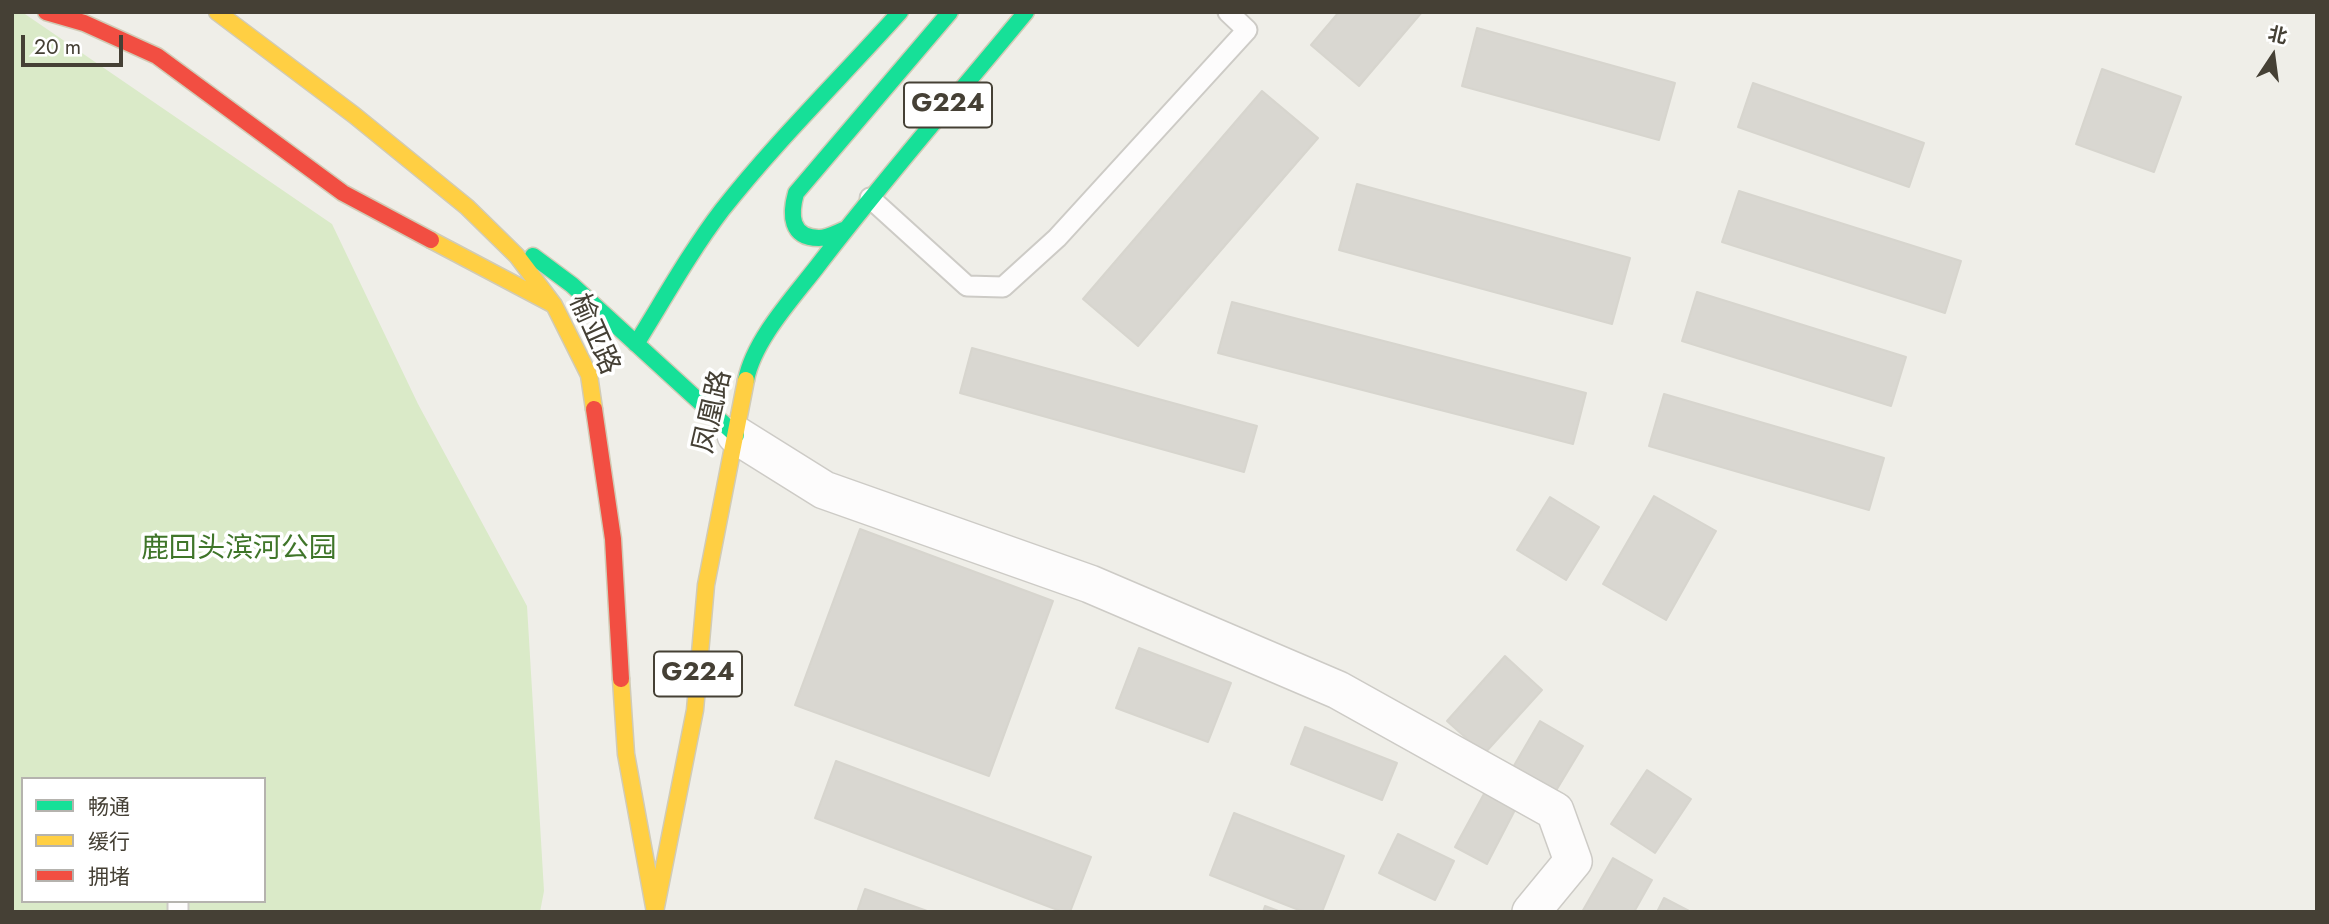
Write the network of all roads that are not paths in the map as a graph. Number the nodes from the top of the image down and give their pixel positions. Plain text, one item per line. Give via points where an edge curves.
1 (46, 12) edge
2 (217, 12) edge
3 (900, 12) edge
4 (950, 12) edge
5 (1026, 12) edge
6 (1228, 12) edge
7 (870, 198) junction
8 (467, 207) junction
9 (846, 229) junction
10 (555, 305) junction
11 (636, 344) junction
12 (736, 435) junction
13 (655, 912) edge
14 (1531, 912) edge

1 - 10 main road via 84,23 157,56 343,193
2 - 8 main road, 榆亚路
3 - 11 main road via 768,156 709,229
4 - 9 main road via 796,193 791,210 803,235 821,237
5 - 7 main road, 凤凰路 / G224
6 - 7 lane via 1247,30 1057,239 1003,287 967,286
7 - 9 main road, 凤凰路 / G224
8 - 10 main road, 榆亚路 via 517,256
8 - 11 main road via 572,285
9 - 12 main road, 凤凰路 / G224 via 776,320 750,367
10 - 13 main road, 榆亚路 / G224 via 589,375 613,539 626,754
11 - 12 main road
12 - 13 main road, 凤凰路 / G224 via 706,585 695,710
12 - 14 street via 824,490 1090,584 1338,690 1555,811 1573,861

